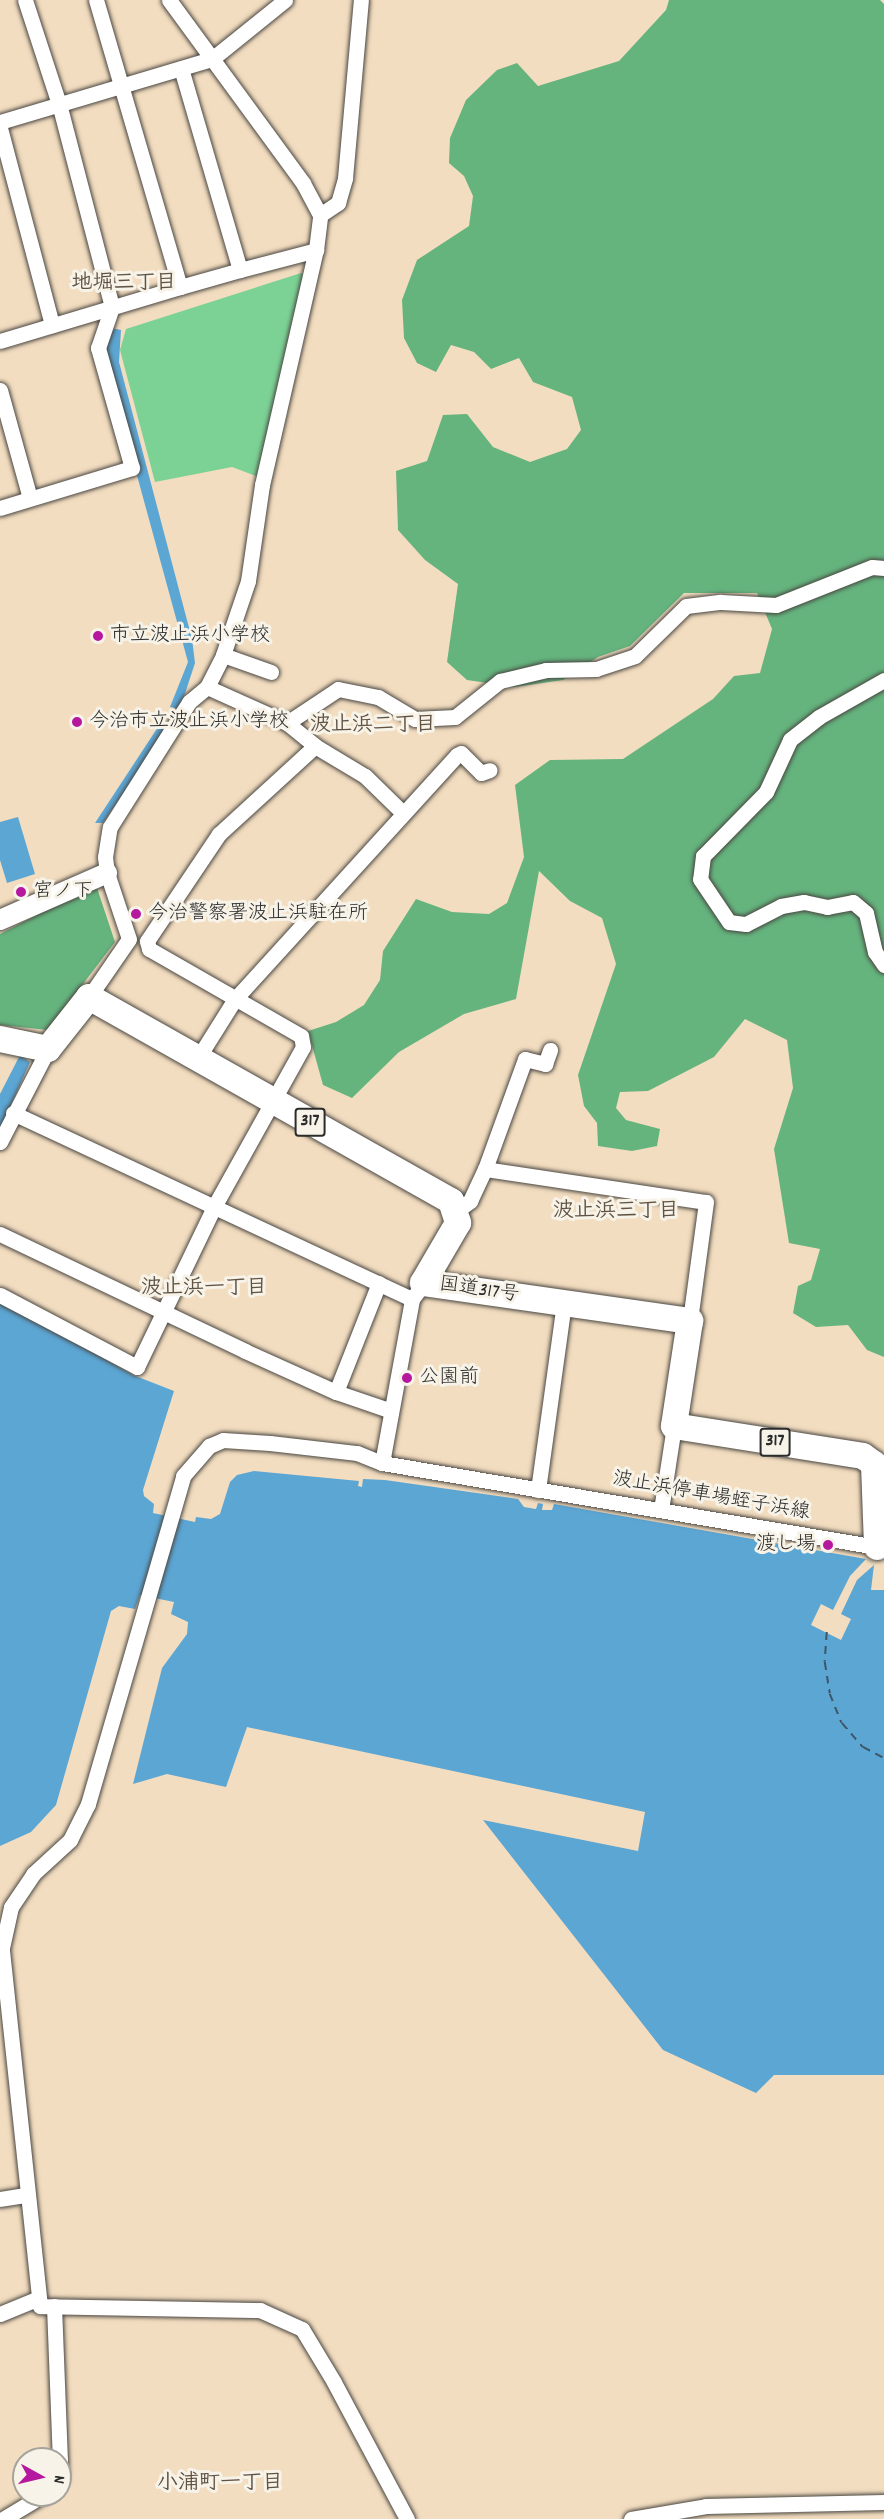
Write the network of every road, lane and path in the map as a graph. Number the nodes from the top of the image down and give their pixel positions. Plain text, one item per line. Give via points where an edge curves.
1 (25, 0) edge
2 (96, 0) edge
3 (169, 0) edge
4 (285, 0) edge
5 (361, 0) edge
6 (212, 59) junction
7 (181, 68) junction
8 (120, 86) junction
9 (59, 104) junction
10 (0, 122) edge
11 (0, 128) edge
12 (320, 215) junction
13 (316, 250) junction
14 (240, 270) junction
15 (180, 287) junction
16 (111, 307) junction
17 (52, 325) junction
18 (0, 341) edge
19 (0, 390) edge
20 (30, 498) junction
21 (0, 508) edge
22 (884, 568) edge
23 (223, 655) junction
24 (272, 672) dead end
25 (884, 680) edge
26 (207, 687) junction
27 (287, 723) junction
28 (315, 746) junction
29 (490, 770) dead end
30 (402, 812) junction
31 (107, 873) junction
32 (0, 920) edge
33 (129, 939) junction
34 (147, 941) junction
35 (884, 965) edge
36 (88, 997) junction
37 (235, 999) junction
38 (0, 1039) edge
39 (48, 1048) junction
40 (550, 1050) dead end
41 (198, 1058) junction
42 (272, 1101) junction
43 (13, 1113) junction
44 (0, 1142) edge
45 (485, 1169) junction
46 (215, 1204) junction
47 (455, 1212) junction
48 (0, 1233) edge
49 (379, 1283) junction
50 (417, 1291) junction
51 (0, 1295) edge
52 (564, 1303) junction
53 (163, 1313) junction
54 (690, 1321) junction
55 (336, 1392) junction
56 (389, 1410) junction
57 (674, 1426) junction
58 (382, 1462) junction
59 (538, 1490) junction
60 (661, 1510) junction
61 (877, 1546) joint
62 (26, 2195) junction
63 (0, 2199) edge
64 (39, 2298) junction
65 (54, 2306) junction
66 (0, 2314) edge
67 (60, 2447) edge
68 (884, 2502) edge
69 (23, 2507) edge
70 (675, 2515) edge
71 (3, 2519) edge
72 (407, 2519) edge
73 (631, 2519) edge

1 - 9 street
2 - 8 street
3 - 6 street
4 - 6 street
5 - 12 street via 345,178 338,203
6 - 7 street
6 - 12 street via 303,183
7 - 8 street
7 - 14 street
8 - 9 street
8 - 15 street
9 - 10 street
9 - 16 street
11 - 17 street
12 - 13 street
13 - 14 street
13 - 23 street via 262,485 248,581
14 - 15 street
15 - 16 street
16 - 17 street
16 - 20 street via 98,348 132,468
17 - 18 street
19 - 20 street
20 - 21 street
22 - 27 street via 872,567 776,605 721,602 686,606 635,656 596,669 546,670 500,681 455,717 414,718 378,697 338,689
23 - 24 street
23 - 26 street
25 - 35 street via 819,717 790,740 766,792 703,856 700,879 729,922 746,924 781,906 804,902 827,907 853,902 866,913 875,952
26 - 27 street
26 - 31 street via 189,702 110,827 105,857
27 - 28 street
28 - 30 street via 365,776
28 - 34 street via 219,834
29 - 30 street via 481,773 461,753
30 - 37 street
31 - 32 street
31 - 33 street
33 - 34 street
33 - 36 street
34 - 37 street via 149,949
36 - 39 highway
36 - 41 highway, 317
37 - 41 street
37 - 42 street via 301,1036 303,1047
38 - 39 highway
39 - 43 street
40 - 45 street via 545,1065 525,1059
41 - 42 highway, 317
42 - 46 street
42 - 47 highway, 317 via 441,1193 451,1201
43 - 44 street
43 - 46 street
45 - 47 street via 470,1201
45 - 54 street via 706,1202
46 - 49 street
46 - 53 street
47 - 50 highway, 国道317号 via 458,1223
48 - 53 street
49 - 50 street
49 - 55 street
50 - 52 highway, 国道317号
50 - 56 street
51 - 53 street via 137,1367
52 - 54 highway, 国道317号
52 - 59 street
53 - 55 street
54 - 57 highway
55 - 56 street
56 - 58 street
57 - 60 street
57 - 61 highway, 317 via 863,1456 874,1464
58 - 59 street, 波止浜停車場蛭子浜線
58 - 62 street, 波止浜停車場蛭子浜線 via 357,1453 223,1440 209,1446 183,1476 88,1804 69,1840 33,1874 11,1907 2,1948
59 - 60 street, 波止浜停車場蛭子浜線
60 - 61 street, 波止浜停車場蛭子浜線
62 - 63 street
62 - 64 street, 波止浜停車場蛭子浜線
64 - 65 street via 40,2306
64 - 66 street
65 - 67 street
65 - 72 street via 260,2310 302,2329
68 - 70 street via 706,2505
69 - 71 street
70 - 73 street

